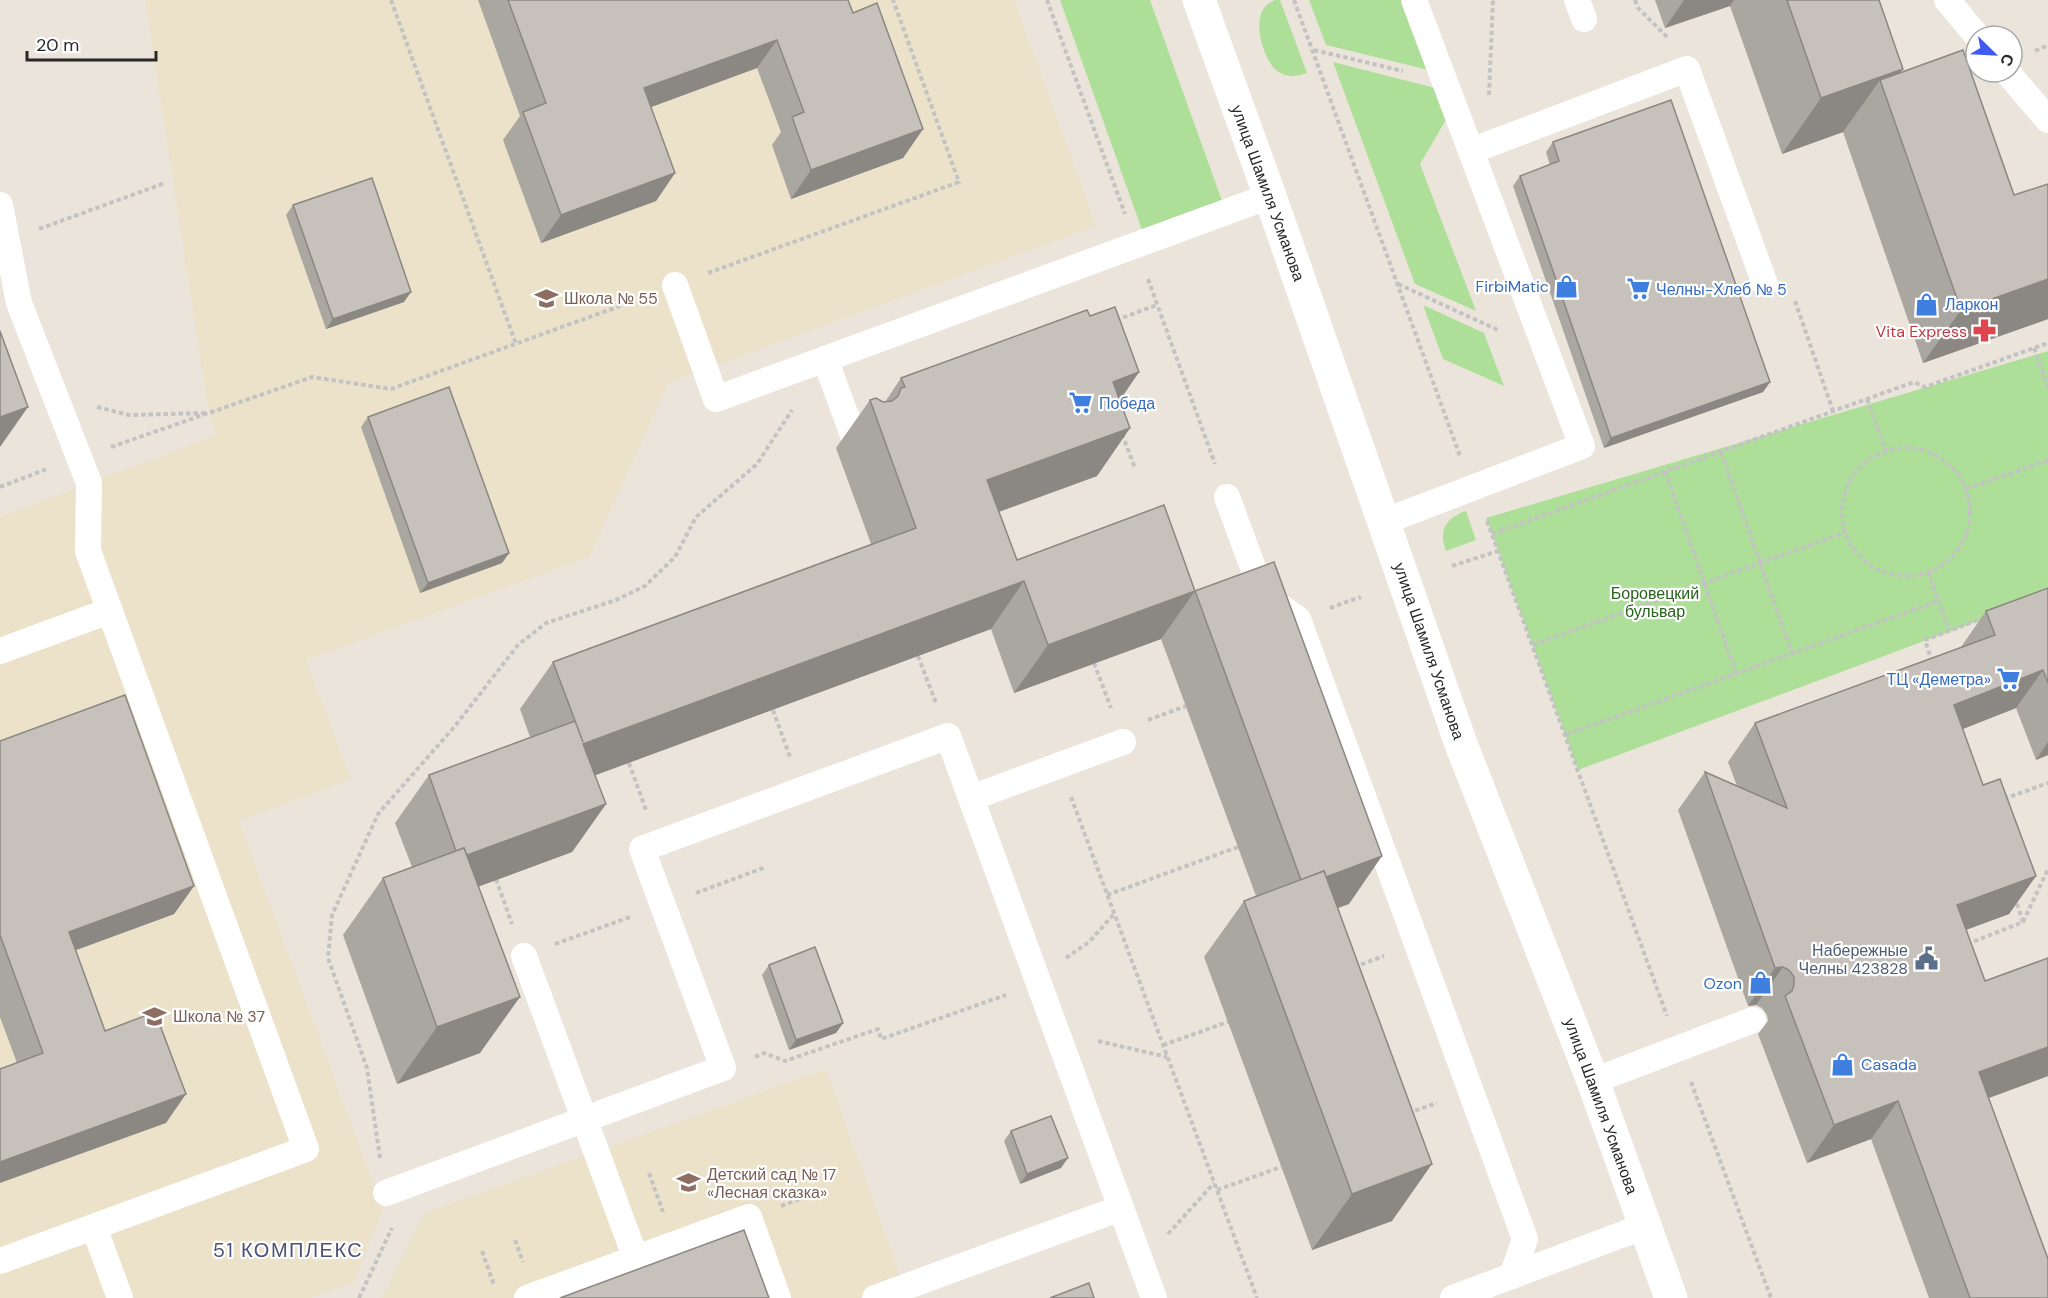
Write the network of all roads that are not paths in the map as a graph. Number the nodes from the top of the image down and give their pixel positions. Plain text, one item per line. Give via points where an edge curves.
1 (1414, 0) edge
2 (1947, 0) edge
3 (1205, 2) edge
4 (1967, 24) edge
5 (2017, 84) edge
6 (2048, 120) edge
7 (1479, 147) junction
8 (1270, 196) junction
9 (0, 205) edge
10 (1765, 284) road end
11 (675, 285) road end
12 (9, 307) edge
13 (825, 359) junction
14 (853, 435) dead end
15 (1227, 497) road end
16 (1383, 522) junction
17 (110, 611) junction
18 (0, 651) edge
19 (1123, 742) road end
20 (971, 798) junction
21 (524, 956) road end
22 (1753, 1020) dead end
23 (1593, 1081) junction
24 (584, 1119) junction
25 (386, 1192) road end
26 (1121, 1208) junction
27 (94, 1227) junction
28 (1645, 1227) junction
29 (636, 1259) junction
30 (0, 1261) edge
31 (1512, 1276) junction
32 (120, 1298) edge
33 (528, 1298) edge
34 (778, 1298) edge
35 (875, 1298) edge
36 (1154, 1298) edge
37 (1453, 1298) edge
38 (1671, 1298) edge

1 - 7 lane via 1444,81
2 - 4 lane
3 - 8 street, улица Шамиля Усманова
5 - 6 lane
7 - 10 lane via 1687,69
7 - 16 lane via 1582,446
8 - 13 lane
8 - 16 street, улица Шамиля Усманова
9 - 12 lane via 7,240
11 - 13 lane via 716,399
12 - 17 lane via 51,387 89,483 88,551
13 - 14 lane
15 - 31 lane via 1263,595 1298,619 1471,1090 1525,1239
16 - 23 street, улица Шамиля Усманова via 1461,744
17 - 18 lane
17 - 27 lane via 306,1149
19 - 20 lane
20 - 24 lane via 948,736 642,849 723,1068
20 - 26 lane
21 - 24 lane
22 - 23 lane
23 - 28 street, улица Шамиля Усманова
24 - 25 lane
24 - 29 lane
26 - 35 lane
26 - 36 lane
27 - 30 lane
27 - 32 lane
28 - 31 lane
28 - 38 street, улица Шамиля Усманова
29 - 33 lane
29 - 34 lane via 749,1217
31 - 37 lane

